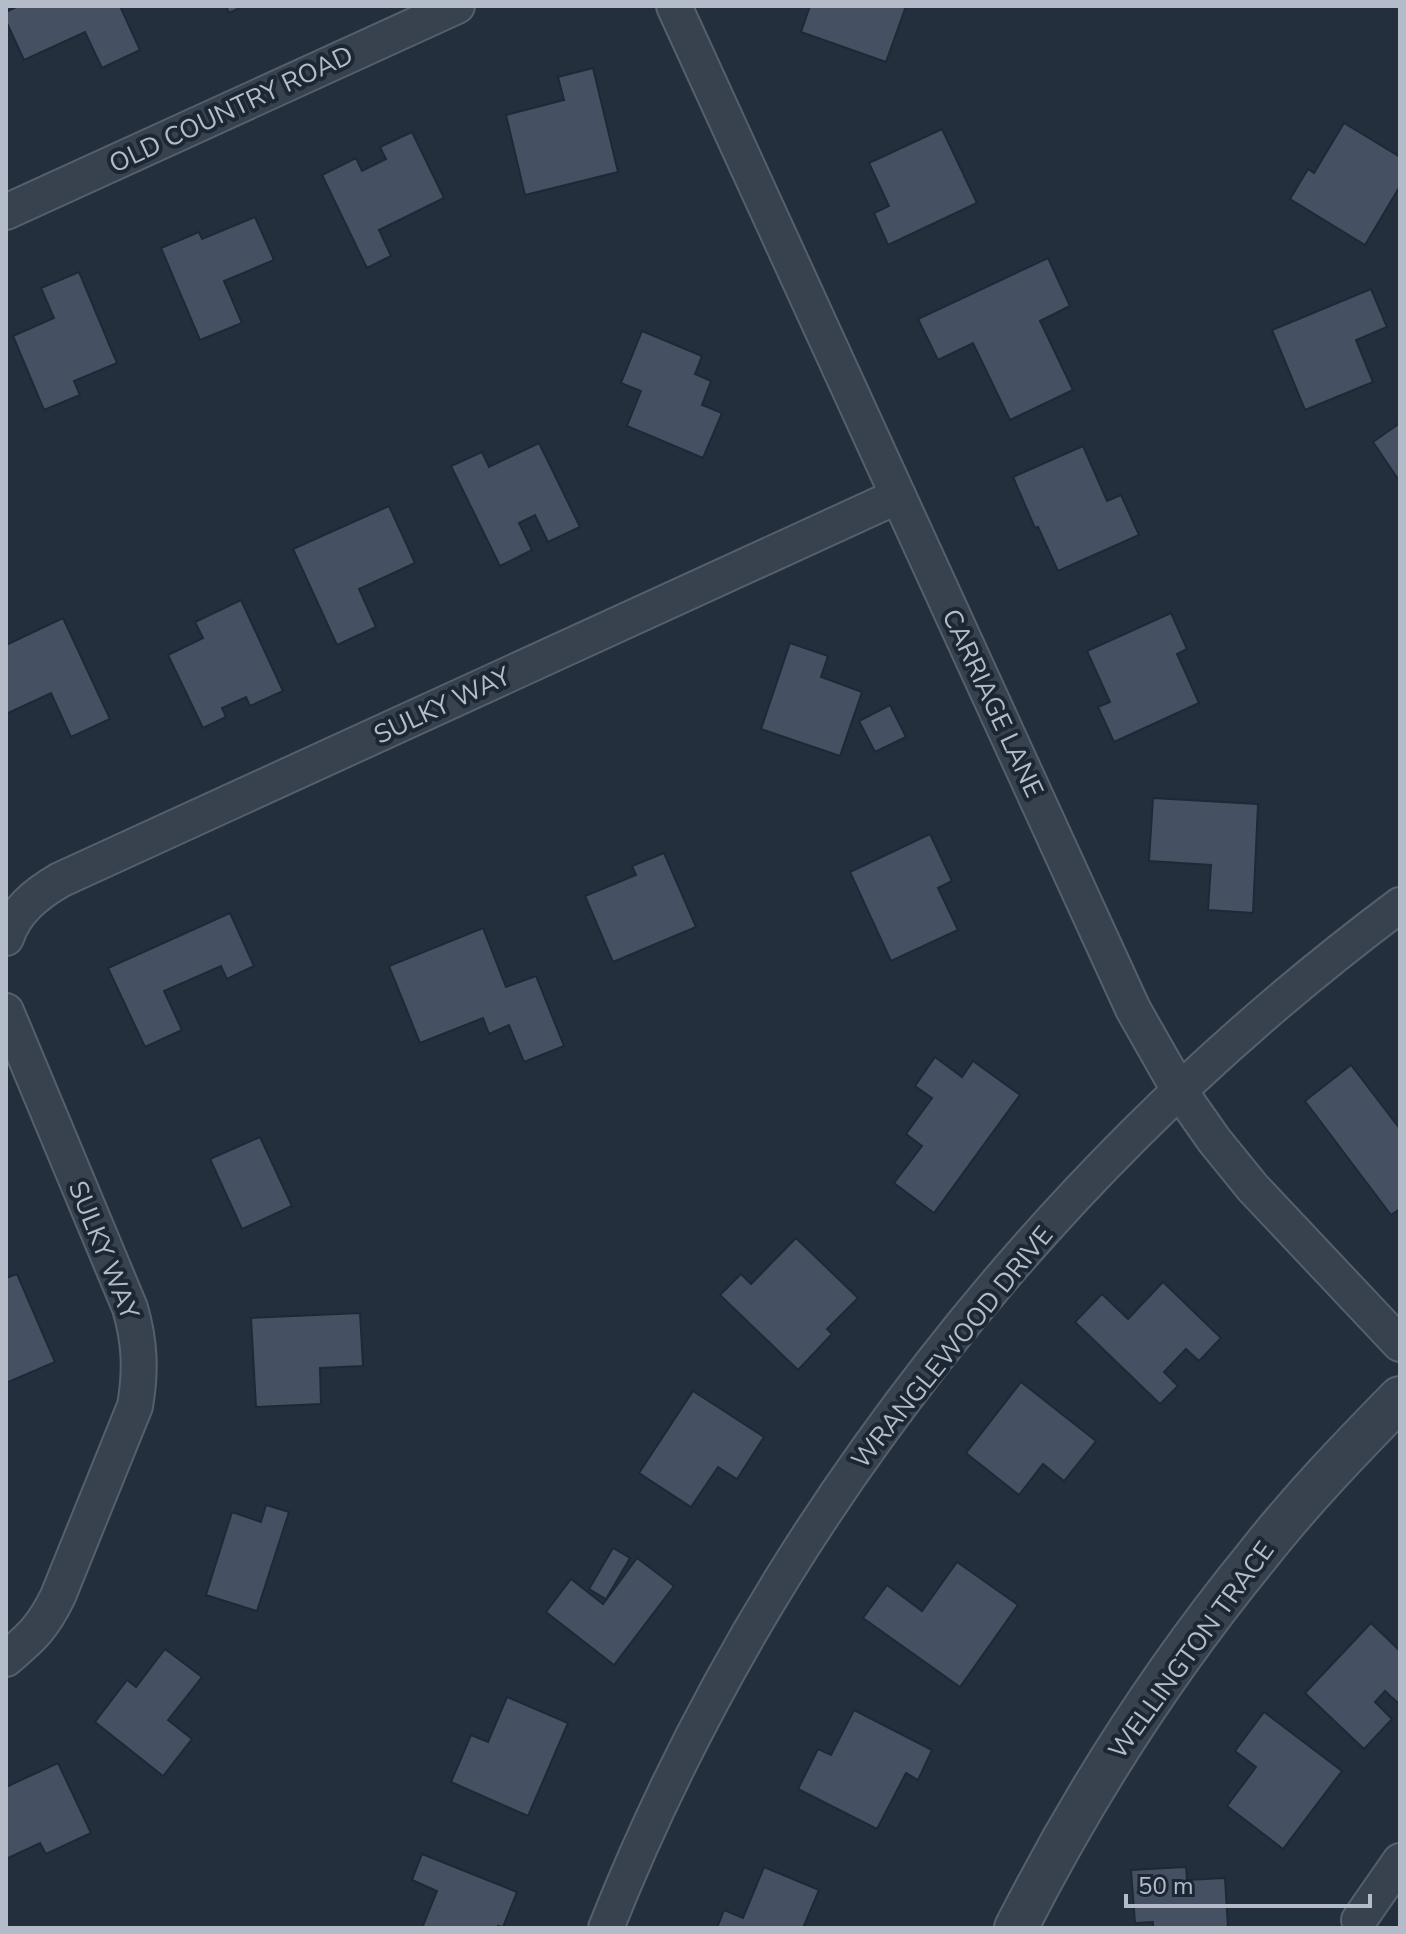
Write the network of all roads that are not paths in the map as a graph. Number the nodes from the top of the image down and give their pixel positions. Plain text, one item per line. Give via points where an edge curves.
1 (457, 6) edge
2 (674, 6) edge
3 (6, 212) edge
4 (898, 496) junction
5 (1400, 905) edge
6 (6, 938) edge
7 (6, 1011) edge
8 (1179, 1090) junction
9 (1400, 1344) edge
10 (1400, 1398) edge
11 (6, 1659) edge
12 (1400, 1861) edge
13 (1359, 1920) dead end
14 (606, 1928) edge
15 (1016, 1928) edge

1 - 3 street, OLD COUNTRY ROAD
2 - 4 street, CARRIAGE LANE
4 - 6 street, SULKY WAY via 60,880 21,910
4 - 8 street, CARRIAGE LANE via 1133,1009
5 - 8 street, WRANGLEWOOD DRIVE
7 - 11 street, SULKY WAY via 130,1308 140,1356 135,1406 58,1596 32,1638
8 - 9 street, CARRIAGE LANE via 1253,1188
8 - 14 street, WRANGLEWOOD DRIVE via 993,1287 850,1476 776,1589 709,1707
10 - 15 street, WELLINGTON TRACE via 1257,1555 1182,1653 1112,1756
12 - 13 street

